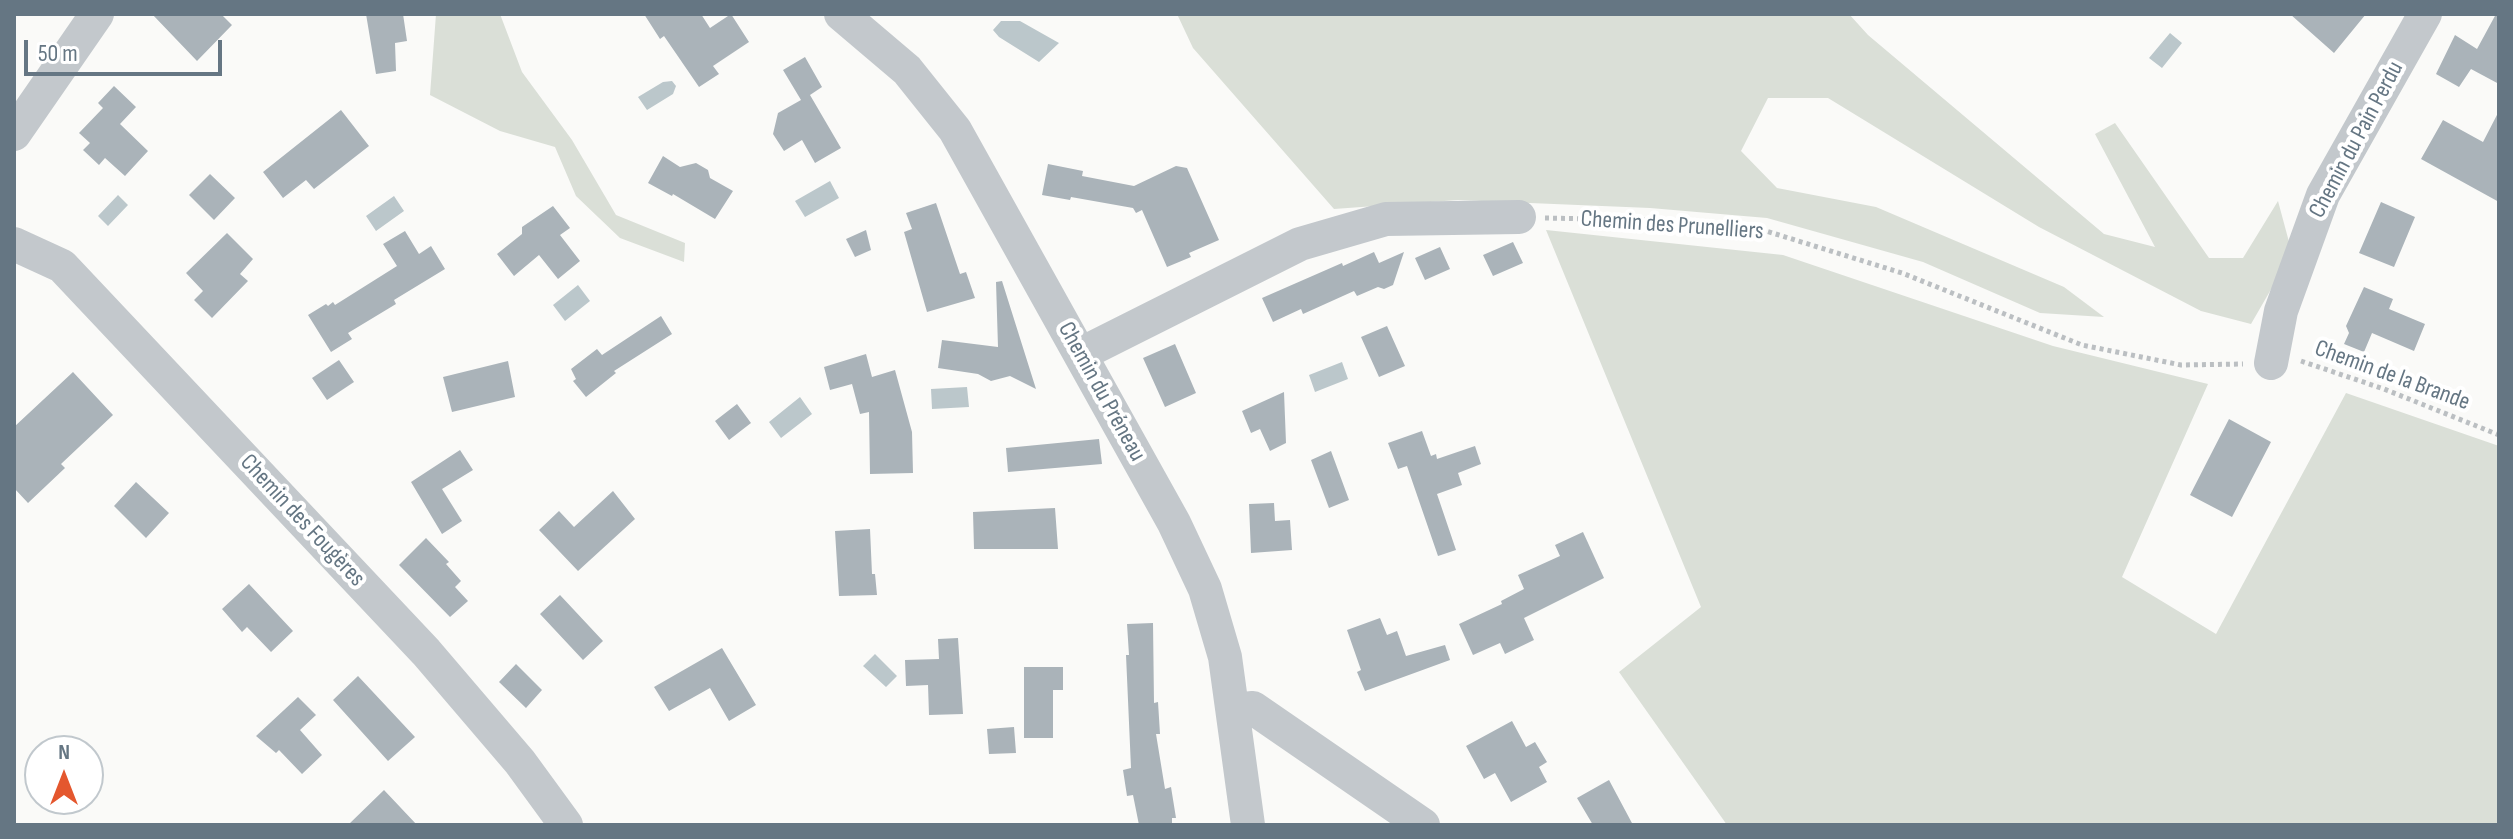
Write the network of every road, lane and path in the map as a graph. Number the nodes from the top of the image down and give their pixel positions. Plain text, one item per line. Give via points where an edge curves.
1 (97, 14) edge
2 (841, 14) edge
3 (2425, 14) edge
4 (14, 134) edge
5 (1519, 217) joint
6 (14, 244) edge
7 (1081, 354) junction
8 (2271, 363) junction
9 (2499, 435) edge
10 (1234, 710) junction
11 (566, 825) edge
12 (1248, 825) edge
13 (1423, 825) edge

1 - 4 street
2 - 7 street, Chemin du Préneau via 907,70 955,130
3 - 8 street, Chemin du Pain Perdu via 2323,195 2281,311
5 - 7 street via 1386,219 1300,244
5 - 8 path, Chemin des Prunelliers via 1753,227 1902,273 2082,345 2181,365
6 - 11 street, Chemin des Fougères via 62,266 426,652
7 - 10 street, Chemin du Préneau via 1205,589
8 - 9 path, Chemin de la Brande via 2301,361
10 - 12 street, Chemin du Préneau
10 - 13 street via 1253,708

